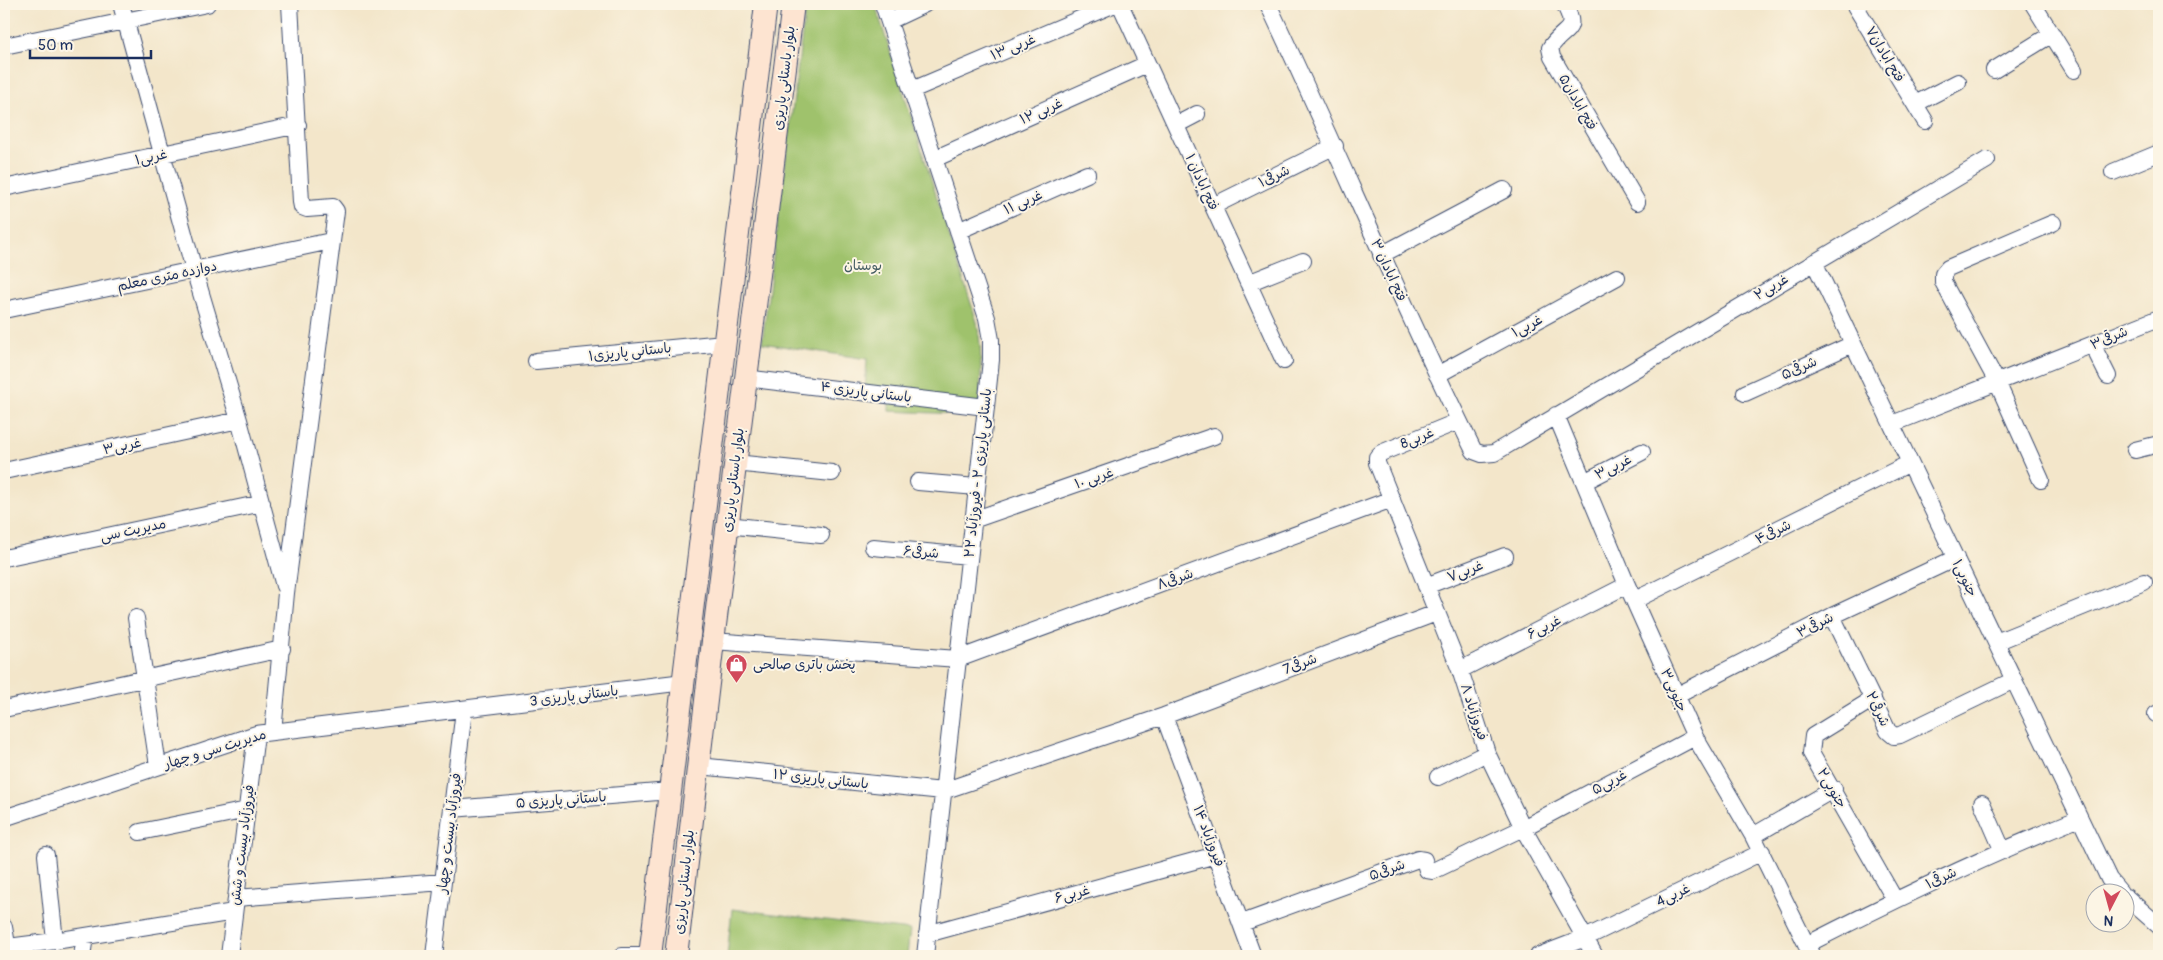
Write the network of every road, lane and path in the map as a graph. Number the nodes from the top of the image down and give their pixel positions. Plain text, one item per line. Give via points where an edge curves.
1 (121, 4) edge
2 (207, 4) edge
3 (290, 4) edge
4 (766, 4) edge
5 (793, 4) edge
6 (883, 4) edge
7 (925, 4) edge
8 (1115, 4) edge
9 (1120, 4) edge
10 (1268, 4) edge
11 (1564, 4) edge
12 (1854, 4) edge
13 (2033, 4) edge
14 (127, 20) junction
15 (889, 21) junction
16 (2052, 34) junction
17 (4, 46) edge
18 (1147, 64) junction
19 (1994, 70) dead end
20 (2074, 70) dead end
21 (1958, 82) dead end
22 (912, 90) junction
23 (1915, 104) junction
24 (1197, 114) dead end
25 (1925, 121) dead end
26 (298, 125) junction
27 (1176, 125) junction
28 (1335, 146) junction
29 (2159, 153) edge
30 (162, 154) junction
31 (934, 159) junction
32 (1987, 160) dead end
33 (2113, 172) dead end
34 (1087, 174) dead end
35 (4, 188) edge
36 (1504, 190) dead end
37 (1637, 202) dead end
38 (1213, 206) junction
39 (2053, 224) dead end
40 (958, 231) junction
41 (331, 242) junction
42 (1381, 255) junction
43 (1303, 261) dead end
44 (1814, 262) junction
45 (194, 270) junction
46 (1617, 277) dead end
47 (1248, 283) junction
48 (4, 310) edge
49 (2159, 318) edge
50 (724, 343) junction
51 (1853, 344) junction
52 (2093, 346) junction
53 (536, 361) dead end
54 (1284, 361) dead end
55 (1438, 375) junction
56 (2108, 376) dead end
57 (746, 378) junction
58 (1997, 382) junction
59 (1745, 393) dead end
60 (986, 406) junction
61 (1556, 415) junction
62 (240, 420) junction
63 (1459, 420) junction
64 (1892, 424) junction
65 (1214, 436) dead end
66 (2159, 444) edge
67 (2135, 450) dead end
68 (1642, 452) dead end
69 (1377, 456) joint
70 (735, 463) junction
71 (1910, 463) junction
72 (4, 471) edge
73 (832, 473) dead end
74 (2041, 480) dead end
75 (918, 482) dead end
76 (1584, 482) junction
77 (977, 487) junction
78 (1392, 499) junction
79 (262, 503) junction
80 (973, 520) junction
81 (727, 525) junction
82 (821, 535) dead end
83 (873, 547) dead end
84 (969, 556) junction
85 (1505, 556) dead end
86 (4, 558) edge
87 (1956, 558) junction
88 (2144, 582) dead end
89 (1627, 585) junction
90 (1426, 586) junction
91 (286, 593) junction
92 (1635, 600) junction
93 (1436, 613) junction
94 (1832, 616) junction
95 (136, 618) dead end
96 (713, 641) junction
97 (1996, 642) junction
98 (282, 649) junction
99 (958, 659) junction
100 (1460, 670) junction
101 (144, 677) junction
102 (2014, 680) junction
103 (684, 682) junction
104 (1676, 696) junction
105 (1873, 699) junction
106 (4, 709) edge
107 (464, 710) junction
108 (1164, 716) junction
109 (273, 732) junction
110 (256, 734) junction
111 (1695, 737) junction
112 (1487, 753) junction
113 (158, 766) junction
114 (699, 766) junction
115 (1438, 777) dead end
116 (1834, 789) junction
117 (943, 791) junction
118 (670, 792) junction
119 (1982, 803) dead end
120 (452, 809) junction
121 (246, 810) junction
122 (4, 818) edge
123 (2080, 818) junction
124 (1523, 828) junction
125 (140, 832) dead end
126 (1753, 836) junction
127 (2002, 850) junction
128 (1762, 852) junction
129 (46, 855) dead end
130 (1216, 855) junction
131 (443, 882) junction
132 (2112, 882) edge
133 (1895, 900) junction
134 (235, 905) junction
135 (2136, 906) edge
136 (1242, 923) junction
137 (2159, 926) edge
138 (4, 927) edge
139 (928, 934) junction
140 (85, 936) junction
141 (1585, 938) junction
142 (55, 942) junction
143 (1809, 951) edge
144 (9, 952) edge
145 (82, 956) edge
146 (229, 956) edge
147 (434, 956) edge
148 (622, 956) edge
149 (650, 956) edge
150 (676, 956) edge
151 (925, 956) edge
152 (1253, 956) edge
153 (1538, 956) edge
154 (1595, 956) edge

1 - 14 street
2 - 14 street
3 - 26 street
4 - 50 main road, بلوار باستانی پاریزی
5 - 57 main road, بلوار باستانی پاریزی
6 - 15 street, باستانی پاریزی ۲ - فیروزآباد ۲۲
7 - 15 street
8 - 22 street, غربی ۱۳
9 - 18 street, فتح ابادان ۱
10 - 28 street, فتح ابادان ۳
11 - 37 street, فتح ابادان۵ via 1572,21 1570,29 1550,48 1552,57
12 - 23 street, فتح ابادان۷
13 - 16 street
14 - 17 street
14 - 30 street
15 - 22 street, باستانی پاریزی ۲ - فیروزآباد ۲۲
16 - 19 street
16 - 20 street
18 - 27 street, فتح ابادان ۱
18 - 31 street, غربی ۱۲
21 - 23 street
22 - 31 street, باستانی پاریزی ۲ - فیروزآباد ۲۲
23 - 25 street, فتح ابادان۷
24 - 27 street
26 - 30 street, غربی۱
26 - 41 street via 302,207 333,207 336,211
27 - 38 street, فتح ابادان ۱
28 - 38 street, شرقی۱
28 - 42 street, فتح ابادان ۳
29 - 33 street
30 - 35 street, غربی۱
30 - 45 street
31 - 40 street, باستانی پاریزی ۲ - فیروزآباد ۲۲
32 - 44 street, غربی۲
34 - 40 street, غربی ۱۱
36 - 42 street
38 - 47 street, فتح ابادان ۱
39 - 58 street via 1948,268 1944,274 1943,282
40 - 60 street, باستانی پاریزی ۲ - فیروزآباد ۲۲ via 988,318 991,340
41 - 45 street, دوازده متری معلم
41 - 91 street
42 - 55 street, فتح ابادان ۳
43 - 47 street
44 - 51 street, جنوبی۱
44 - 61 street, غربی۲
45 - 48 street, دوازده متری معلم
45 - 62 street
46 - 55 street, غربی۱
47 - 54 street, فتح ابادان ۱
49 - 52 street, شرقی۳
50 - 53 street, باستانی پاریزی۱
50 - 103 main road, بلوار باستانی پاریزی
51 - 59 street, شرقی۵
51 - 64 street, جنوبی۱
52 - 56 street
52 - 58 street, شرقی۳
55 - 63 street, فتح ابادان ۳
57 - 60 street, باستانی پاریزی ۴
57 - 70 main road, بلوار باستانی پاریزی
58 - 64 street, شرقی۳
58 - 74 street
60 - 77 street, باستانی پاریزی ۲ - فیروزآباد ۲۲
61 - 63 street, فتح ابادان ۳ via 1494,453 1482,454 1474,450
61 - 76 street, جنوبی۳
62 - 72 street, غربی۳
62 - 79 street
63 - 69 street, غربی8
64 - 71 street, جنوبی۱
65 - 80 street, غربی ۱۰
66 - 67 street
68 - 76 street, غربی۳
69 - 78 street, فیروزآباد ۸
70 - 73 street
70 - 81 main road, بلوار باستانی پاریزی
71 - 87 street, جنوبی۱
71 - 92 street, شرقی۴
75 - 77 street
76 - 89 street, جنوبی۳
77 - 80 street, باستانی پاریزی ۲ - فیروزآباد ۲۲
78 - 90 street, فیروزآباد ۸
78 - 99 street, شرقی۸
79 - 86 street, مدیریت سی
79 - 91 street
80 - 84 street, باستانی پاریزی ۲ - فیروزآباد ۲۲
81 - 82 street
81 - 96 main road, بلوار باستانی پاریزی
83 - 84 street, شرقی۶
84 - 99 street, باستانی پاریزی ۲ - فیروزآباد ۲۲
85 - 90 street, غربی۷
87 - 94 street, شرقی۳
87 - 97 street, جنوبی۱
88 - 97 street
89 - 92 street, جنوبی۳
89 - 100 street, غربی۶
90 - 93 street, فیروزآباد ۸
91 - 98 street
92 - 104 street, جنوبی۳
93 - 100 street, فیروزآباد ۸
93 - 108 street, شرقی7
94 - 104 street, شرقی۳
94 - 105 street, شرقی۲
95 - 101 street
96 - 99 street
96 - 114 main road, بلوار باستانی پاریزی
97 - 102 street, جنوبی۱
98 - 101 street
98 - 109 street
99 - 117 street, باستانی پاریزی ۲ - فیروزآباد ۲۲
100 - 112 street, فیروزآباد ۸
101 - 106 street
101 - 113 street
102 - 105 street, شرقی۲ via 1894,736 1888,731
102 - 123 street, جنوبی۱
103 - 107 street, باستانی پاریزی 3
103 - 118 main road, بلوار باستانی پاریزی
104 - 111 street, جنوبی۳
105 - 116 street, جنوبی۲ via 1813,736 1811,753
107 - 109 street, مدیریت سی و چهار
107 - 120 street, فیروزآباد بیست و چهار
108 - 117 street, شرقی7
108 - 130 street, فیروزآباد ۱۴
109 - 110 street, مدیریت سی و چهار
110 - 113 street, مدیریت سی و چهار
110 - 121 street, فیروزآباد بیست و شش
111 - 124 street, غربی۵
111 - 126 street, جنوبی۳
112 - 115 street
112 - 124 street, فیروزآباد ۸
113 - 122 street, مدیریت سی و چهار
114 - 117 street, باستانی پاریزی ۱۲
114 - 150 main road, بلوار باستانی پاریزی
116 - 126 street
116 - 133 street, جنوبی۲
117 - 139 street, باستانی پاریزی ۲ - فیروزآباد ۲۲
118 - 120 street, باستانی پاریزی ۵
118 - 149 main road, بلوار باستانی پاریزی
119 - 127 street
120 - 131 street, فیروزآباد بیست و چهار
121 - 125 street
121 - 134 street, فیروزآباد بیست و شش
123 - 127 street, شرقی۱
123 - 132 street, جنوبی۱
124 - 136 street, شرقی۵ via 1433,870 1428,870 1424,860 1418,859
124 - 141 street, فیروزآباد ۸
126 - 128 street, جنوبی۳
127 - 133 street, شرقی۱
128 - 141 street, غربی4
128 - 143 street, جنوبی۳
129 - 142 street
130 - 136 street, فیروزآباد ۱۴
130 - 139 street, غربی۶
131 - 134 street
131 - 147 street, فیروزآباد بیست و چهار
133 - 143 street, شرقی۱
134 - 140 street
134 - 146 street, فیروزآباد بیست و شش
135 - 137 street
136 - 152 street, فیروزآباد ۱۴
138 - 144 street
139 - 151 street, باستانی پاریزی ۲ - فیروزآباد ۲۲
140 - 142 street
140 - 145 street
141 - 153 street
141 - 154 street, فیروزآباد ۸
142 - 144 street
148 - 149 street

